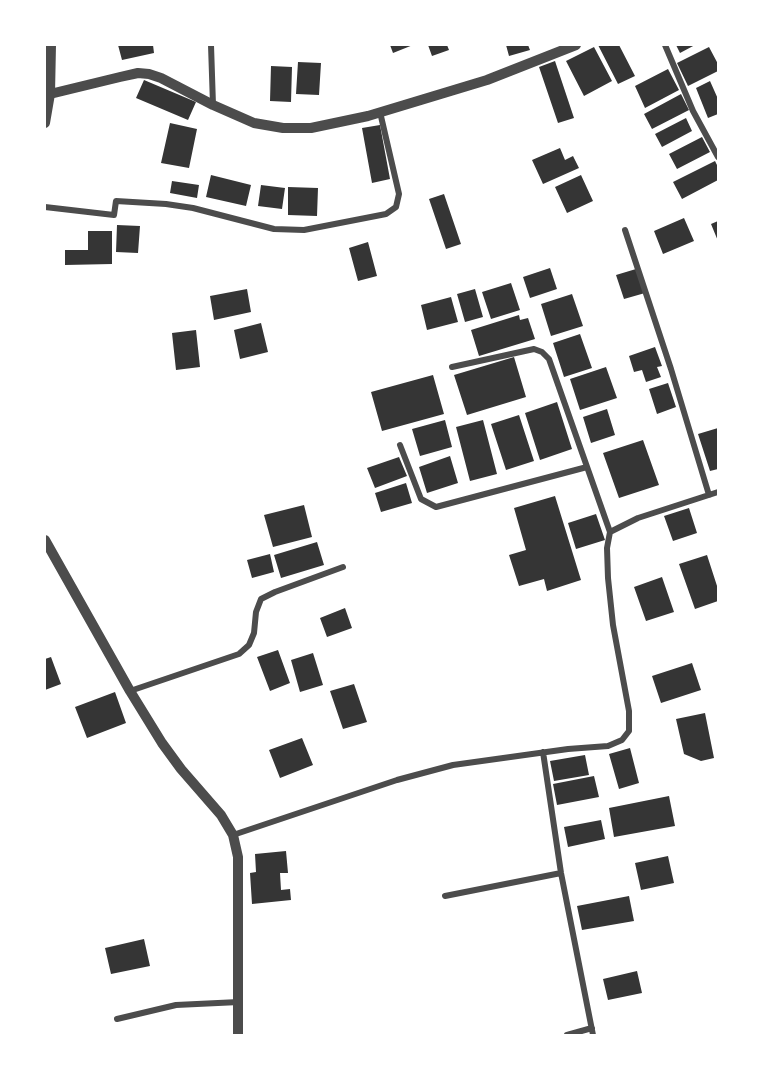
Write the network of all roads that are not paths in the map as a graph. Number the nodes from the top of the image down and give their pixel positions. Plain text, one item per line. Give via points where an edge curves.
1 (51, 45) edge
2 (211, 45) edge
3 (576, 45) edge
4 (665, 45) edge
5 (50, 94) junction
6 (213, 105) junction
7 (380, 112) junction
8 (45, 123) edge
9 (718, 157) edge
10 (45, 207) edge
11 (625, 230) dead end
12 (452, 367) dead end
13 (400, 445) dead end
14 (587, 466) junction
15 (718, 492) edge
16 (709, 495) junction
17 (610, 532) junction
18 (45, 540) edge
19 (344, 567) dead end
20 (130, 691) junction
21 (543, 752) junction
22 (232, 835) junction
23 (561, 873) junction
24 (445, 896) dead end
25 (239, 1002) junction
26 (117, 1019) dead end
27 (592, 1032) edge
28 (238, 1035) edge
29 (567, 1035) edge

1 - 5 street
2 - 6 street
3 - 7 street via 487,80
4 - 9 street
5 - 6 street via 138,73 162,78
5 - 8 street
6 - 7 street via 254,123 282,128 311,128
7 - 10 street via 399,194 396,207 386,214 304,230 274,229 166,204 116,201 114,215
11 - 16 street
12 - 14 street via 534,349 542,352 549,359
13 - 14 street via 421,499 436,507
14 - 17 street
15 - 16 street
16 - 17 street via 638,518
17 - 21 street via 608,578 629,731 622,740 608,746
18 - 20 street
19 - 20 street via 261,599 254,633 239,654
20 - 22 street via 162,743 221,815
21 - 22 street via 453,765
21 - 23 street
22 - 25 street via 238,857
23 - 24 street
23 - 27 street
25 - 26 street via 176,1005
25 - 28 street
27 - 29 street

